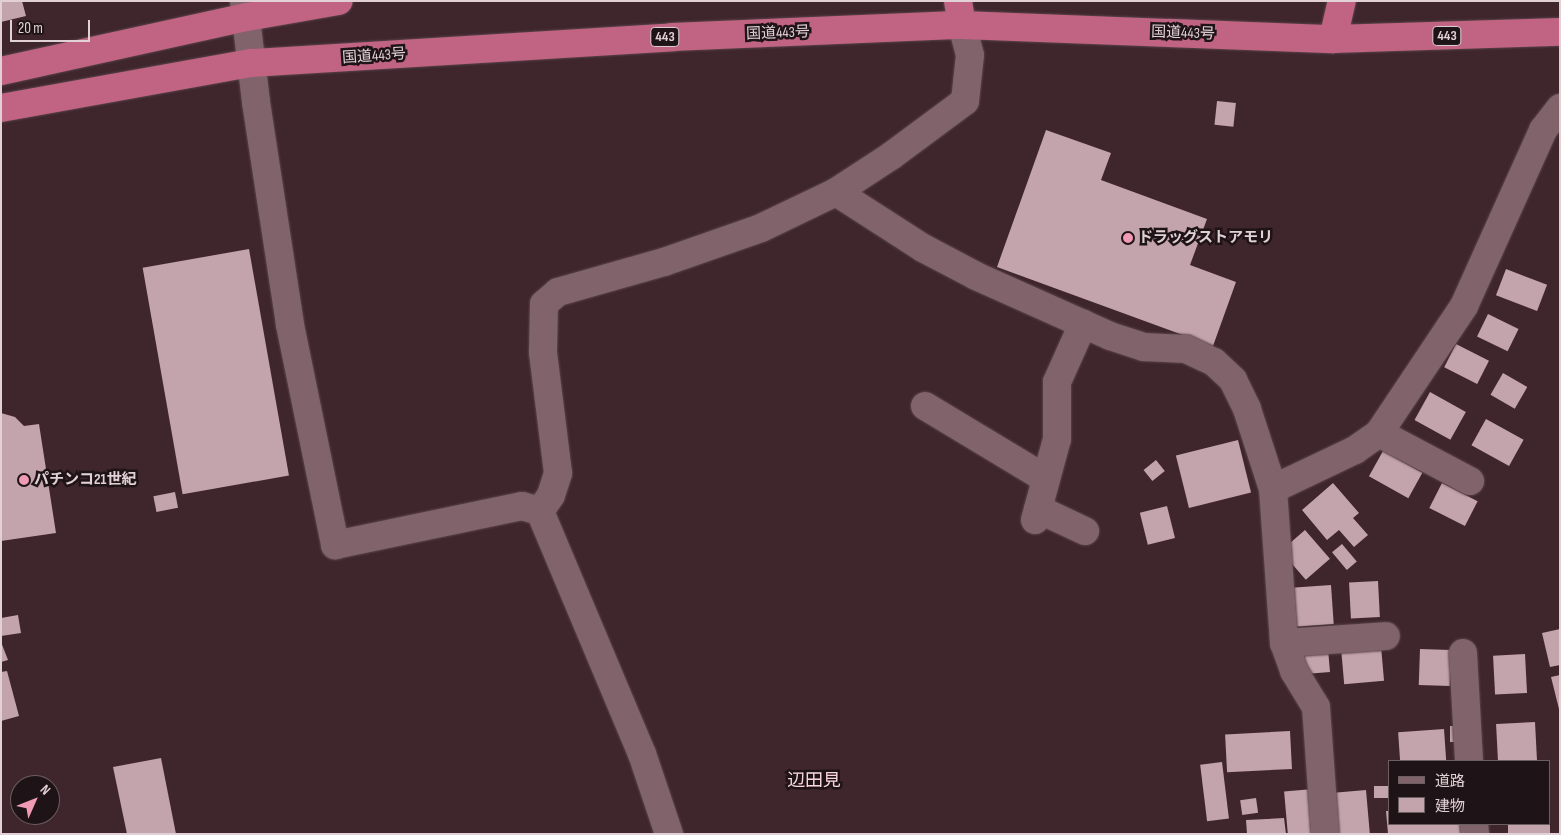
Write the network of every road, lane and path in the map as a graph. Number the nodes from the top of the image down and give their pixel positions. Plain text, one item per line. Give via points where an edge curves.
1 (339, 1) edge
2 (1327, 1) edge
3 (1342, 1) edge
4 (245, 9) edge
5 (960, 13) edge
6 (1560, 32) edge
7 (1333, 39) junction
8 (252, 63) junction
9 (1, 71) edge
10 (1, 108) edge
11 (1560, 108) edge
12 (836, 192) junction
13 (1083, 324) junction
14 (925, 406) dead end
15 (1379, 433) junction
16 (1046, 479) junction
17 (1470, 481) dead end
18 (1274, 489) junction
19 (540, 511) junction
20 (1085, 531) dead end
21 (1386, 636) dead end
22 (1284, 643) junction
23 (1463, 653) dead end
24 (1469, 760) edge
25 (669, 834) edge
26 (1325, 834) edge

1 - 4 highway
2 - 7 highway
3 - 7 highway
4 - 8 street
4 - 9 highway
5 - 7 highway, 国道443号 / 443
5 - 8 highway, 国道443号 / 443 via 672,37
5 - 12 street via 970,56 965,101 949,116
6 - 7 highway, 国道443号 / 443
8 - 10 highway, 国道443号 / 443
8 - 19 street via 290,325 335,545 522,506
11 - 15 street via 1543,130 1464,306
12 - 13 street via 923,248 976,276
12 - 19 street via 760,228 682,256 550,296 544,304 542,320 543,352 558,473 551,495
13 - 16 street via 1057,382 1057,438
13 - 18 street via 1144,347 1186,349 1214,362 1233,380 1247,409
14 - 16 street
15 - 17 street
15 - 18 street via 1355,450
16 - 20 street via 1036,515
18 - 22 street
19 - 25 street via 638,745
21 - 22 street
22 - 26 street via 1294,670 1316,707
23 - 24 street

